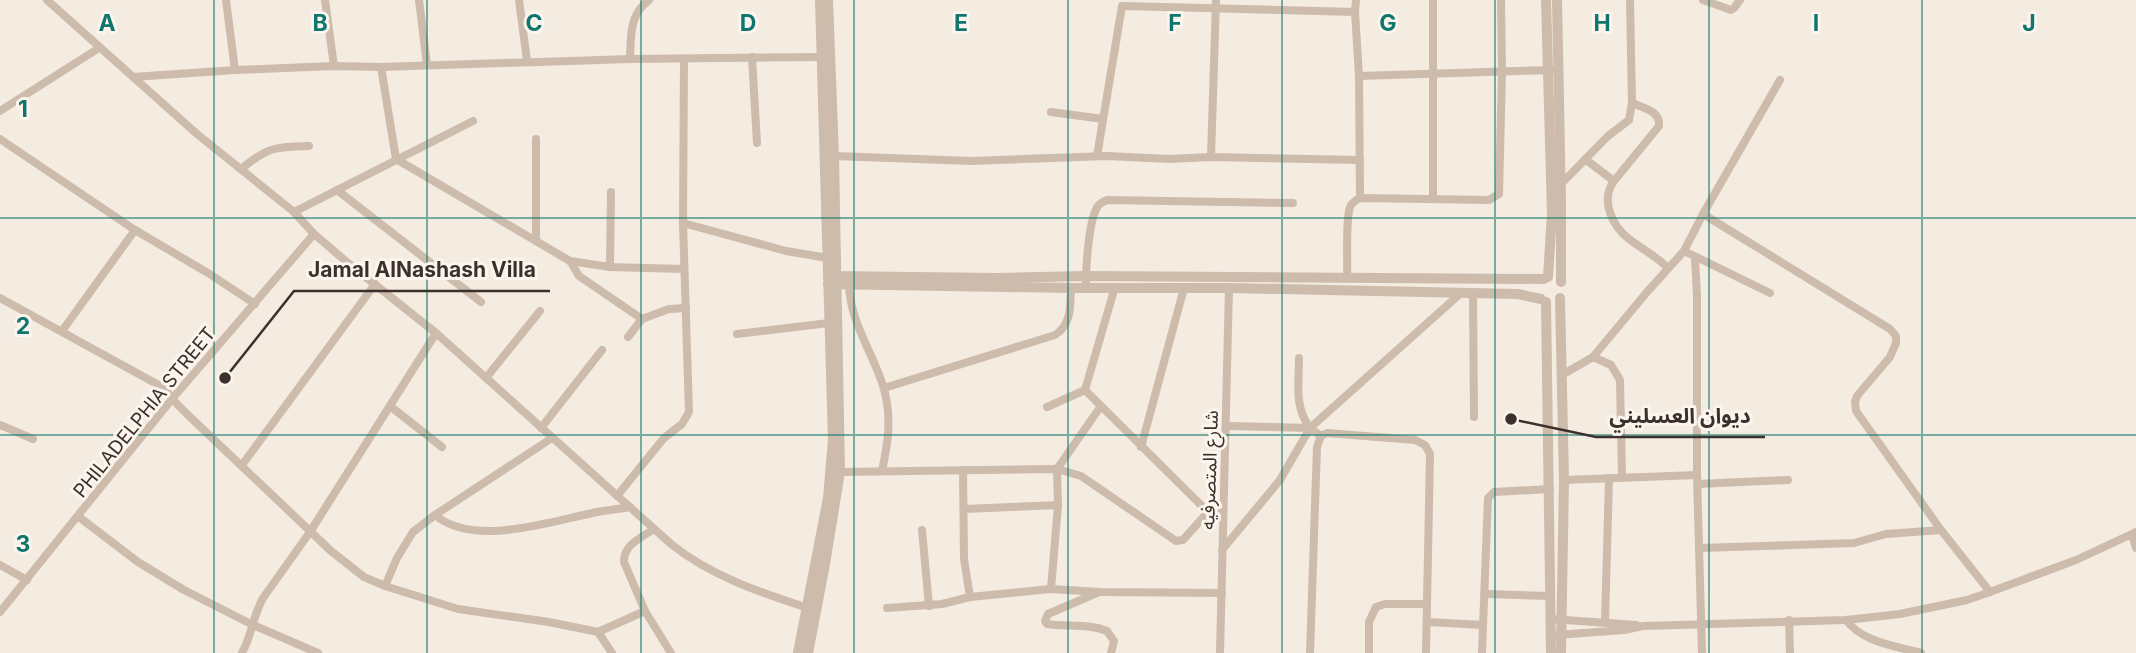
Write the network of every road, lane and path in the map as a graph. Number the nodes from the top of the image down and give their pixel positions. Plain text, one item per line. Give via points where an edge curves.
1 (47, 0) edge
2 (226, 0) edge
3 (325, 0) edge
4 (419, 0) edge
5 (519, 0) edge
6 (649, 0) edge
7 (820, 0) edge
8 (828, 0) edge
9 (1356, 0) edge
10 (1433, 0) edge
11 (1501, 0) edge
12 (1546, 0) edge
13 (1557, 0) edge
14 (1630, 0) edge
15 (1703, 0) edge
16 (1740, 0) edge
17 (1216, 4) edge
18 (1355, 12) junction
19 (99, 48) junction
20 (752, 57) junction
21 (821, 57) junction
22 (630, 59) junction
23 (684, 59) junction
24 (527, 61) junction
25 (427, 65) junction
26 (334, 66) junction
27 (381, 67) junction
28 (235, 70) junction
29 (1547, 70) junction
30 (1559, 70) junction
31 (1502, 72) junction
32 (1433, 73) junction
33 (1359, 76) junction
34 (133, 77) junction
35 (1780, 80) dead end
36 (1632, 103) junction
37 (0, 111) edge
38 (1051, 112) dead end
39 (1104, 119) junction
40 (473, 121) dead end
41 (0, 139) edge
42 (536, 139) dead end
43 (757, 143) dead end
44 (309, 146) dead end
45 (834, 156) junction
46 (1097, 156) junction
47 (1212, 157) junction
48 (396, 159) junction
49 (1586, 159) junction
50 (1360, 160) junction
51 (241, 169) junction
52 (1614, 181) junction
53 (1561, 184) junction
54 (337, 190) junction
55 (611, 192) dead end
56 (1360, 198) junction
57 (1433, 198) junction
58 (1293, 203) dead end
59 (294, 212) junction
60 (1703, 214) junction
61 (683, 223) junction
62 (135, 230) junction
63 (314, 234) junction
64 (536, 241) junction
65 (1684, 251) junction
66 (828, 258) junction
67 (1695, 258) junction
68 (570, 261) junction
69 (610, 267) junction
70 (1668, 268) junction
71 (684, 269) junction
72 (1347, 278) junction
73 (1546, 278) junction
74 (832, 279) junction
75 (1086, 282) junction
76 (1561, 282) junction
77 (375, 284) junction
78 (849, 285) junction
79 (1115, 287) junction
80 (1071, 288) junction
81 (1184, 288) junction
82 (1229, 288) junction
83 (1770, 293) dead end
84 (1467, 294) junction
85 (0, 298) edge
86 (1560, 298) junction
87 (1543, 301) junction
88 (481, 302) dead end
89 (255, 304) junction
90 (686, 308) junction
91 (540, 311) dead end
92 (642, 319) junction
93 (830, 324) junction
94 (62, 331) junction
95 (436, 333) junction
96 (737, 334) dead end
97 (628, 338) dead end
98 (602, 350) dead end
99 (1593, 356) junction
100 (1299, 358) dead end
101 (1562, 375) junction
102 (486, 378) junction
103 (884, 388) junction
104 (1085, 390) junction
105 (172, 399) junction
106 (390, 406) junction
107 (1101, 406) junction
108 (1046, 407) dead end
109 (1474, 416) dead end
110 (0, 425) edge
111 (1227, 426) junction
112 (541, 428) junction
113 (1310, 428) junction
114 (1321, 436) junction
115 (552, 438) junction
116 (33, 439) dead end
117 (442, 447) dead end
118 (1141, 447) junction
119 (243, 466) junction
120 (1057, 469) junction
121 (963, 470) junction
122 (882, 471) junction
123 (840, 472) junction
124 (1622, 477) junction
125 (1609, 478) junction
126 (1697, 479) junction
127 (1564, 480) junction
128 (1788, 480) dead end
129 (1550, 489) junction
130 (617, 496) junction
131 (1058, 505) junction
132 (630, 507) junction
133 (1223, 507) junction
134 (964, 509) junction
135 (1208, 512) junction
136 (435, 515) junction
137 (79, 517) junction
138 (654, 529) junction
139 (922, 530) dead end
140 (1941, 530) junction
141 (310, 532) junction
142 (2134, 533) edge
143 (1699, 548) junction
144 (2136, 548) edge
145 (1222, 550) junction
146 (0, 565) edge
147 (27, 580) junction
148 (385, 586) junction
149 (1051, 589) junction
150 (1100, 592) junction
151 (1990, 592) junction
152 (1222, 593) junction
153 (1486, 594) junction
154 (1550, 596) junction
155 (970, 597) junction
156 (1427, 604) junction
157 (929, 606) junction
158 (887, 608) dead end
159 (811, 609) junction
160 (645, 611) junction
161 (0, 612) edge
162 (1563, 618) junction
163 (1551, 619) junction
164 (1789, 620) junction
165 (1846, 620) junction
166 (1427, 622) junction
167 (1605, 622) junction
168 (1700, 624) junction
169 (253, 625) junction
170 (1483, 625) junction
171 (1643, 626) junction
172 (598, 632) junction
173 (1556, 635) junction
174 (242, 653) edge
175 (315, 653) edge
176 (612, 653) edge
177 (671, 653) edge
178 (798, 653) edge
179 (808, 653) edge
180 (1111, 653) edge
181 (1220, 653) edge
182 (1310, 653) edge
183 (1369, 653) edge
184 (1426, 653) edge
185 (1482, 653) edge
186 (1551, 653) edge
187 (1561, 653) edge
188 (1702, 653) edge
189 (1790, 653) edge
190 (1921, 653) edge

1 - 19 street
2 - 28 street
3 - 26 street
4 - 25 street
5 - 24 street
6 - 22 street via 633,21
7 - 21 street
8 - 45 street
9 - 18 street
10 - 32 street
11 - 31 street
12 - 29 street
13 - 30 street
14 - 36 street
15 - 16 street via 1726,10
17 - 18 street
17 - 39 street via 1122,6
17 - 47 street
18 - 33 street
19 - 34 street
19 - 37 street
20 - 21 street
20 - 23 street
20 - 43 street
21 - 66 street
22 - 23 street
22 - 24 street
23 - 61 street
24 - 25 street
25 - 27 street
26 - 27 street
26 - 28 street
27 - 48 street
28 - 34 street
29 - 30 street
29 - 31 street
29 - 73 street via 1552,213
30 - 53 street
31 - 32 street
31 - 57 street via 1499,194 1489,200
32 - 33 street
32 - 57 street
33 - 50 street
34 - 51 street
35 - 60 street
36 - 49 street via 1629,120
36 - 52 street via 1658,117 1659,127
38 - 39 street
39 - 46 street
40 - 48 street
41 - 62 street
42 - 64 street
44 - 51 street via 270,149
45 - 46 street via 972,161
45 - 74 street
46 - 47 street
47 - 50 street
48 - 54 street
48 - 64 street
49 - 52 street
49 - 53 street
50 - 56 street
51 - 59 street
52 - 70 street via 1607,197 1612,218 1628,238
53 - 76 street
54 - 59 street
54 - 88 street
55 - 69 street
56 - 57 street
56 - 72 street via 1349,208
58 - 75 street via 1107,200 1095,210
59 - 63 street
60 - 65 street
60 - 140 street via 1896,336 1893,352 1857,396 1856,411
61 - 66 street
61 - 71 street
62 - 89 street
62 - 94 street
63 - 77 street
63 - 89 street, PHILADELPHIA STREET
64 - 68 street
65 - 67 street
65 - 70 street
66 - 74 street
67 - 83 street
67 - 126 street
68 - 69 street
68 - 92 street via 579,276
69 - 71 street
70 - 99 street
71 - 90 street
72 - 73 street
72 - 75 street
73 - 76 street
73 - 87 street via 1537,291
74 - 75 street
74 - 78 street
74 - 93 street
74 - 123 street
75 - 79 street
75 - 80 street
76 - 86 street
77 - 95 street
77 - 119 street
78 - 80 street
78 - 103 street via 852,309
79 - 81 street
79 - 104 street
80 - 103 street via 1068,322 1055,335
81 - 82 street
81 - 118 street
82 - 84 street
82 - 111 street, شارع المتصرفيه
84 - 87 street via 1518,294
84 - 109 street
84 - 113 street
85 - 94 street
86 - 87 street
86 - 101 street
87 - 129 street
89 - 105 street, PHILADELPHIA STREET
90 - 92 street
90 - 130 street via 689,412
91 - 102 street
92 - 97 street
93 - 96 street
93 - 159 street via 831,473
94 - 105 street via 162,385
95 - 102 street
95 - 106 street
98 - 112 street
99 - 101 street
99 - 124 street via 1611,365 1620,380
100 - 113 street via 1299,407
101 - 127 street
102 - 112 street
103 - 122 street via 889,434
104 - 107 street
104 - 108 street
105 - 119 street
105 - 137 street, PHILADELPHIA STREET
106 - 117 street
106 - 141 street
107 - 118 street
107 - 120 street
110 - 116 street
111 - 113 street
111 - 133 street, شارع المتصرفيه
112 - 115 street
113 - 114 street
113 - 145 street via 1280,480
114 - 156 street via 1415,440 1428,449
114 - 182 street
115 - 130 street
115 - 136 street
118 - 135 street
119 - 141 street
120 - 121 street
120 - 131 street
120 - 135 street via 1081,475 1176,541 1183,540
121 - 122 street
121 - 134 street
122 - 123 street
123 - 159 street
124 - 125 street
124 - 126 street
125 - 127 street
125 - 167 street
126 - 128 street
126 - 143 street
127 - 162 street
129 - 153 street via 1494,492 1488,498
129 - 154 street
130 - 132 street
131 - 134 street
131 - 149 street
132 - 136 street via 527,528 486,530 461,529
132 - 138 street
133 - 135 street
133 - 145 street, شارع المتصرفيه
134 - 155 street
136 - 148 street via 404,545
137 - 147 street, PHILADELPHIA STREET
137 - 169 street via 138,562
138 - 159 street via 702,566
138 - 160 street via 623,557
139 - 157 street
140 - 143 street via 1886,534 1854,543
140 - 151 street
141 - 148 street via 351,568
141 - 169 street via 263,598
142 - 144 street
142 - 151 street
143 - 168 street
145 - 152 street, شارع المتصرفيه
146 - 147 street
147 - 161 street, PHILADELPHIA STREET
148 - 172 street via 458,609
149 - 150 street
149 - 155 street
150 - 152 street
150 - 180 street via 1048,614 1045,621 1107,631 1114,641
151 - 165 street via 1913,611
152 - 181 street, شارع المتصرفيه
153 - 154 street
153 - 170 street
154 - 163 street
155 - 157 street
156 - 166 street
156 - 183 street via 1376,607 1369,622
157 - 158 street
159 - 178 street
159 - 179 street
160 - 172 street
160 - 177 street
162 - 163 street
162 - 167 street
162 - 173 street
163 - 173 street
164 - 165 street
164 - 168 street
164 - 189 street
165 - 190 street via 1870,638
166 - 170 street
166 - 184 street
167 - 171 street
168 - 171 street
168 - 188 street
169 - 174 street
169 - 175 street
170 - 185 street
171 - 173 street
172 - 176 street
173 - 186 street
173 - 187 street

